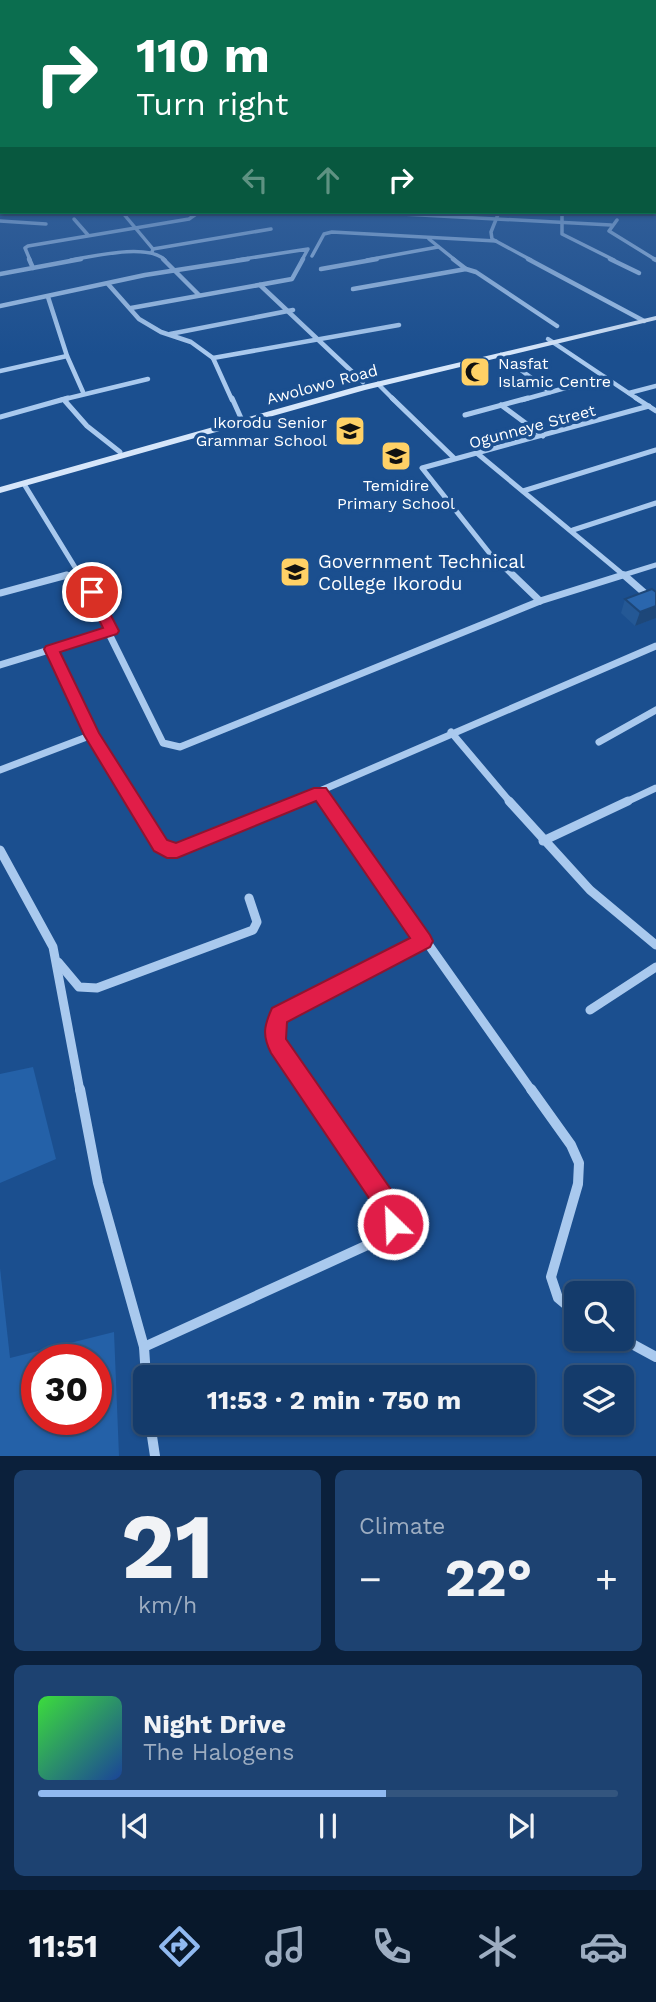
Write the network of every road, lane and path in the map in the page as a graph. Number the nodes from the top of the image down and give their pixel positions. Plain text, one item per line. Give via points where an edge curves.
1 (128, 218) edge
2 (191, 218) edge
3 (477, 218) edge
4 (561, 218) edge
5 (74, 219) dead end
6 (497, 219) junction
7 (617, 220) dead end
8 (0, 221) edge
9 (560, 222) junction
10 (47, 225) dead end
11 (611, 225) junction
12 (138, 228) junction
13 (271, 229) dead end
14 (88, 235) junction
15 (428, 238) junction
16 (496, 241) junction
17 (438, 247) junction
18 (153, 250) junction
19 (312, 256) dead end
20 (656, 260) edge
21 (33, 268) junction
22 (321, 268) dead end
23 (466, 268) junction
24 (177, 271) junction
25 (639, 273) dead end
26 (0, 274) edge
27 (108, 284) junction
28 (260, 285) junction
29 (353, 289) dead end
30 (200, 295) junction
31 (48, 297) junction
32 (0, 306) edge
33 (131, 308) junction
34 (293, 310) junction
35 (656, 316) edge
36 (641, 319) junction
37 (399, 324) dead end
38 (557, 326) dead end
39 (170, 334) junction
40 (317, 340) junction
41 (550, 340) junction
42 (501, 355) junction
43 (67, 356) junction
44 (213, 358) junction
45 (0, 371) edge
46 (605, 377) junction
47 (148, 379) dead end
48 (363, 382) junction
49 (378, 384) junction
50 (656, 386) edge
51 (83, 392) junction
52 (550, 392) junction
53 (629, 393) junction
54 (65, 401) junction
55 (500, 405) junction
56 (649, 407) junction
57 (656, 411) edge
58 (466, 415) dead end
59 (0, 417) edge
60 (241, 418) junction
61 (543, 436) junction
62 (656, 450) edge
63 (120, 452) junction
64 (478, 454) junction
65 (454, 458) junction
66 (24, 484) junction
67 (0, 488) edge
68 (523, 491) junction
69 (656, 503) edge
70 (573, 530) junction
71 (656, 565) edge
72 (79, 572) junction
73 (625, 575) junction
74 (0, 593) edge
75 (540, 601) junction
76 (656, 603) edge
77 (112, 631) junction
78 (656, 646) edge
79 (51, 649) junction
80 (0, 665) edge
81 (656, 710) edge
82 (451, 732) junction
83 (92, 735) junction
84 (599, 742) dead end
85 (0, 770) edge
86 (656, 788) edge
87 (320, 792) junction
88 (542, 841) junction
89 (0, 850) edge
90 (249, 898) dead end
91 (423, 941) junction
92 (656, 944) edge
93 (57, 961) junction
94 (656, 967) edge
95 (590, 1010) dead end
96 (564, 1307) edge
97 (634, 1345) edge
98 (144, 1347) junction
99 (656, 1357) edge
100 (145, 1365) edge
101 (152, 1435) edge
102 (155, 1456) edge

1 - 12 street
2 - 12 street
3 - 6 street
4 - 9 street
5 - 14 street
6 - 9 street
6 - 16 street via 491,236
7 - 11 street
8 - 10 street
9 - 11 street
9 - 25 street via 566,237
11 - 20 street via 612,233
12 - 14 street
12 - 18 street
13 - 18 street
14 - 21 street via 26,247
15 - 16 street
15 - 17 street
15 - 19 street via 327,233
16 - 36 street
17 - 22 street
17 - 23 street
18 - 21 street
18 - 24 street
21 - 26 street
23 - 29 street
23 - 38 street
24 - 27 street
24 - 28 street via 308,250 292,279
24 - 30 street
27 - 31 street
27 - 33 street
28 - 30 street
28 - 34 street
30 - 33 street
31 - 32 street
31 - 43 street
33 - 39 street via 139,319
34 - 39 street
34 - 40 street
35 - 36 main road, Awolowo Road
36 - 41 main road, Awolowo Road
37 - 40 street
39 - 44 street
40 - 44 street
40 - 48 street
41 - 42 main road, Awolowo Road
41 - 46 street
41 - 48 main road, Awolowo Road
42 - 49 main road, Awolowo Road
42 - 52 street
43 - 45 street
43 - 51 street
44 - 60 street
46 - 52 street
46 - 53 street
47 - 51 street
48 - 60 main road, Awolowo Road
49 - 65 street
49 - 66 main road, Awolowo Road
50 - 53 street
51 - 54 street
52 - 55 street
53 - 56 street
54 - 59 street
54 - 63 street
55 - 58 street
55 - 61 street
56 - 57 street
56 - 61 street, Ogunneye Street
60 - 63 main road, Awolowo Road
61 - 64 street, Ogunneye Street
62 - 68 street
63 - 67 main road, Awolowo Road
64 - 65 street, Ogunneye Street
64 - 68 street
65 - 75 street, Ogunneye Street via 422,468 491,555
66 - 67 main road, Awolowo Road
66 - 72 street
68 - 70 street
69 - 70 street
70 - 73 street
71 - 73 street
72 - 74 street
72 - 77 street
73 - 75 street
73 - 76 street
75 - 77 street via 180,747 163,743
77 - 79 street
78 - 82 street
79 - 80 street
79 - 83 street
81 - 84 street
82 - 87 street
82 - 88 street
83 - 85 street
83 - 87 street via 167,850 177,851
86 - 88 street
87 - 91 street
88 - 92 street via 590,890
89 - 93 street via 54,947
90 - 93 street via 257,922 253,930 97,988 79,987
91 - 96 street via 571,1145 579,1163 578,1184 551,1277
91 - 98 street via 280,1015 275,1025 279,1046 390,1209 393,1224 385,1237
93 - 98 street via 99,1183
94 - 95 street
97 - 99 street
98 - 100 street
101 - 102 street

